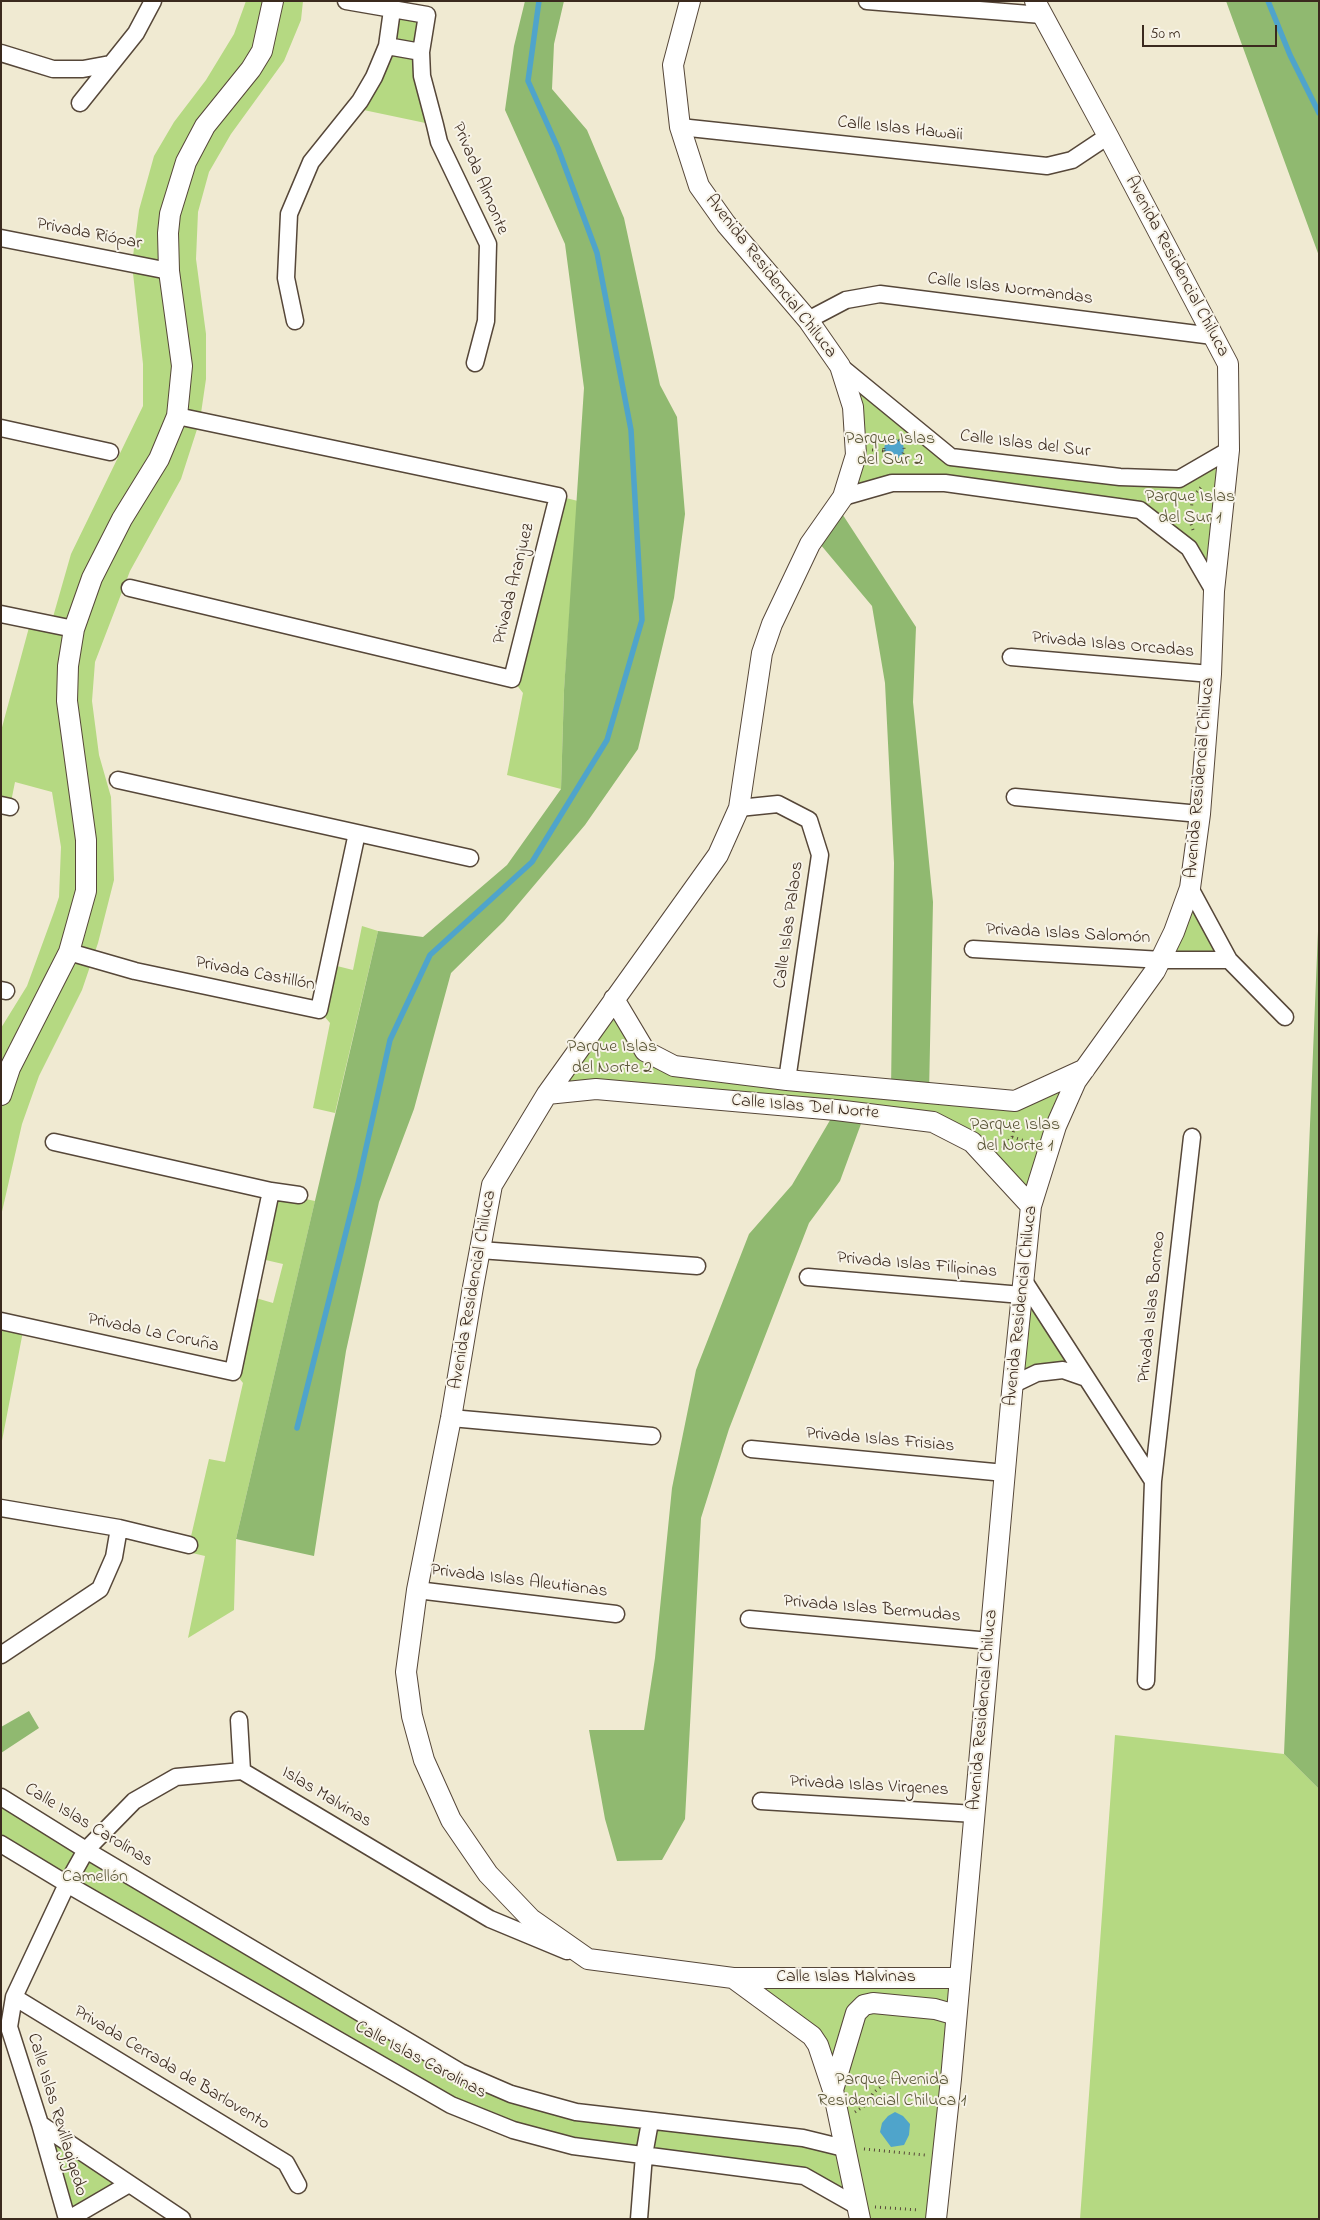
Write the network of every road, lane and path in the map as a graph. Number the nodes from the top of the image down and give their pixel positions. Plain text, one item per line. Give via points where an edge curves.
1 (153, 1) edge
2 (273, 1) edge
3 (346, 1) edge
4 (690, 1) edge
5 (867, 1) edge
6 (1038, 8) edge
7 (392, 10) junction
8 (387, 46) junction
9 (421, 52) junction
10 (1, 53) edge
11 (110, 64) junction
12 (80, 103) dead end
13 (680, 127) junction
14 (1108, 136) junction
15 (1, 238) edge
16 (169, 271) junction
17 (808, 320) junction
18 (294, 321) dead end
19 (1213, 336) junction
20 (475, 364) dead end
21 (840, 366) junction
22 (177, 416) junction
23 (1, 428) edge
24 (1229, 450) junction
25 (110, 452) dead end
26 (894, 459) joint
27 (843, 497) junction
28 (130, 588) dead end
29 (1214, 591) junction
30 (1, 614) edge
31 (74, 629) junction
32 (1011, 657) dead end
33 (1211, 674) junction
34 (118, 780) dead end
35 (1015, 797) dead end
36 (740, 808) junction
37 (1200, 814) junction
38 (357, 833) junction
39 (470, 858) dead end
40 (1190, 888) junction
41 (973, 949) dead end
42 (69, 952) junction
43 (1162, 960) junction
44 (1229, 960) junction
45 (614, 999) junction
46 (1285, 1017) dead end
47 (1085, 1069) junction
48 (787, 1080) junction
49 (547, 1094) junction
50 (1, 1095) edge
51 (1192, 1137) dead end
52 (54, 1142) dead end
53 (1049, 1148) junction
54 (989, 1161) junction
55 (271, 1191) junction
56 (299, 1195) dead end
57 (1032, 1206) junction
58 (480, 1250) junction
59 (697, 1266) dead end
60 (808, 1277) dead end
61 (1023, 1288) junction
62 (1, 1321) edge
63 (1086, 1378) junction
64 (1014, 1384) junction
65 (451, 1418) junction
66 (652, 1436) dead end
67 (751, 1449) dead end
68 (1005, 1473) junction
69 (1153, 1481) junction
70 (1, 1508) edge
71 (119, 1528) junction
72 (189, 1545) dead end
73 (417, 1590) junction
74 (616, 1614) dead end
75 (749, 1619) dead end
76 (990, 1641) junction
77 (1, 1655) edge
78 (1146, 1681) dead end
79 (239, 1720) dead end
80 (242, 1771) junction
81 (1, 1797) edge
82 (761, 1801) dead end
83 (975, 1814) junction
84 (1, 1844) edge
85 (86, 1850) junction
86 (67, 1884) junction
87 (588, 1959) junction
88 (733, 1978) junction
89 (960, 1978) junction
90 (14, 1997) junction
91 (956, 2015) junction
92 (951, 2079) junction
93 (833, 2090) junction
94 (837, 2112) junction
95 (650, 2122) junction
96 (40, 2124) junction
97 (844, 2148) junction
98 (644, 2154) junction
99 (943, 2157) junction
100 (129, 2184) junction
101 (298, 2185) dead end
102 (859, 2212) edge
103 (936, 2215) edge
104 (68, 2219) edge
105 (182, 2219) edge
106 (639, 2219) edge

1 - 11 street via 136,33
2 - 16 street via 262,51 205,126 186,162 170,214
3 - 7 street, Privada Almonte
4 - 13 street, Avenida Residencial Chiluca via 673,64
5 - 6 street
6 - 14 street, Avenida Residencial Chiluca
7 - 8 street
7 - 9 street, Privada Almonte via 427,15
8 - 9 street
8 - 18 street via 360,101 312,162 289,214 286,278
9 - 20 street, Privada Almonte via 422,76 439,142 488,244 486,321
10 - 11 street via 52,69 83,69
11 - 12 street
13 - 14 street, Calle Islas Hawaii via 1047,166 1072,160
13 - 17 street, Avenida Residencial Chiluca via 699,186 726,224
14 - 19 street, Avenida Residencial Chiluca
15 - 16 street, Privada Riópar
16 - 22 street via 182,366
17 - 19 street, Calle Islas Normandas via 846,300 880,294
17 - 21 street, Avenida Residencial Chiluca
19 - 24 street, Avenida Residencial Chiluca via 1228,364
21 - 24 street, Calle Islas del Sur via 951,457 1120,477 1179,478
21 - 27 street, Avenida Residencial Chiluca via 853,406 856,455
22 - 28 street, Privada Aranjuez via 558,496 512,678
22 - 31 street via 159,459 122,519 92,578
23 - 25 street
24 - 29 street, Avenida Residencial Chiluca
26 - 26 path via 887,457 884,450 891,440 898,440 904,452
27 - 29 street via 892,483 944,483 1140,510 1189,548
27 - 36 street, Avenida Residencial Chiluca via 810,544 764,646
29 - 33 street, Avenida Residencial Chiluca
30 - 31 street
31 - 42 street via 67,701 86,840 86,891
32 - 33 street, Privada Islas Orcadas
33 - 37 street, Avenida Residencial Chiluca
34 - 38 street
35 - 37 street
36 - 45 street, Avenida Residencial Chiluca via 718,855
36 - 48 street, Calle Islas Palaos via 778,804 809,820 820,855
37 - 40 street, Avenida Residencial Chiluca
38 - 39 street
38 - 42 street, Privada Castillón via 318,1010 135,971
40 - 43 street, Avenida Residencial Chiluca
40 - 44 street
41 - 43 street, Privada Islas Salomón
42 - 50 street via 10,1068
43 - 44 street, Privada Islas Salomón
43 - 47 street, Avenida Residencial Chiluca
44 - 46 street
45 - 48 street, Calle Islas Del Norte via 644,1050 674,1066
45 - 49 street, Avenida Residencial Chiluca
47 - 48 street, Calle Islas Del Norte via 1015,1101
47 - 53 street, Avenida Residencial Chiluca via 1076,1081
49 - 54 street, Calle Islas Del Norte via 596,1089 933,1122 972,1142
49 - 58 street, Avenida Residencial Chiluca via 492,1185
51 - 69 street, Privada Islas Borneo
52 - 55 street
53 - 54 path via 1012,1137
53 - 57 street, Avenida Residencial Chiluca
54 - 57 street, Calle Islas Del Norte
55 - 56 street
55 - 62 street, Privada La Coruña via 234,1372
57 - 61 street, Avenida Residencial Chiluca
58 - 59 street
58 - 65 street, Avenida Residencial Chiluca
60 - 61 street, Privada Islas Filipinas
61 - 63 street
61 - 64 street, Avenida Residencial Chiluca
63 - 64 street via 1063,1370 1037,1373
63 - 69 street
64 - 68 street, Avenida Residencial Chiluca
65 - 66 street
65 - 73 street, Avenida Residencial Chiluca
67 - 68 street, Privada Islas Frisias
68 - 76 street, Avenida Residencial Chiluca
69 - 78 street, Privada Islas Borneo
70 - 71 street
71 - 72 street
71 - 77 street via 114,1557 100,1588
73 - 74 street, Privada Islas Aleutianas
73 - 87 street, Avenida Residencial Chiluca via 406,1672 412,1716 424,1760 451,1820 488,1874 531,1919
75 - 76 street, Privada Islas Bermudas
76 - 83 street, Avenida Residencial Chiluca
79 - 80 street
80 - 85 street via 176,1777 134,1801
80 - 87 street, Islas Malvinas via 490,1919
81 - 85 street, Calle Islas Carolinas
82 - 83 street, Privada Islas Virgenes
83 - 89 street, Avenida Residencial Chiluca
84 - 86 street, Calle Islas Carolinas
85 - 86 street
85 - 95 street, Calle Islas Carolinas via 460,2072 511,2094 576,2112
86 - 90 street, Calle Islas Revillagigedo
86 - 98 street, Calle Islas Carolinas via 451,2105 513,2130 573,2146
87 - 88 street, Avenida Residencial Chiluca
88 - 89 street, Calle Islas Malvinas
88 - 93 street, Avenida Residencial Chiluca via 812,2036 824,2059
89 - 91 street, Avenida Residencial Chiluca
90 - 96 street, Calle Islas Revillagigedo via 9,2027
90 - 101 street, Privada Cerrada de Barlovento via 286,2163
91 - 92 street, Avenida Residencial Chiluca
91 - 93 street via 935,2010 864,2005 856,2013
92 - 94 path via 918,2076 888,2080 860,2110
92 - 99 street, Avenida Residencial Chiluca
93 - 94 street, Avenida Residencial Chiluca
94 - 97 street, Avenida Residencial Chiluca
95 - 97 street, Calle Islas Carolinas via 803,2138
95 - 98 street
96 - 100 street
96 - 104 street, Calle Islas Revillagigedo
97 - 99 path
97 - 102 street, Avenida Residencial Chiluca
98 - 102 street, Calle Islas Carolinas via 804,2176
98 - 106 street
99 - 103 street, Avenida Residencial Chiluca
100 - 104 street
100 - 105 street
102 - 103 path

